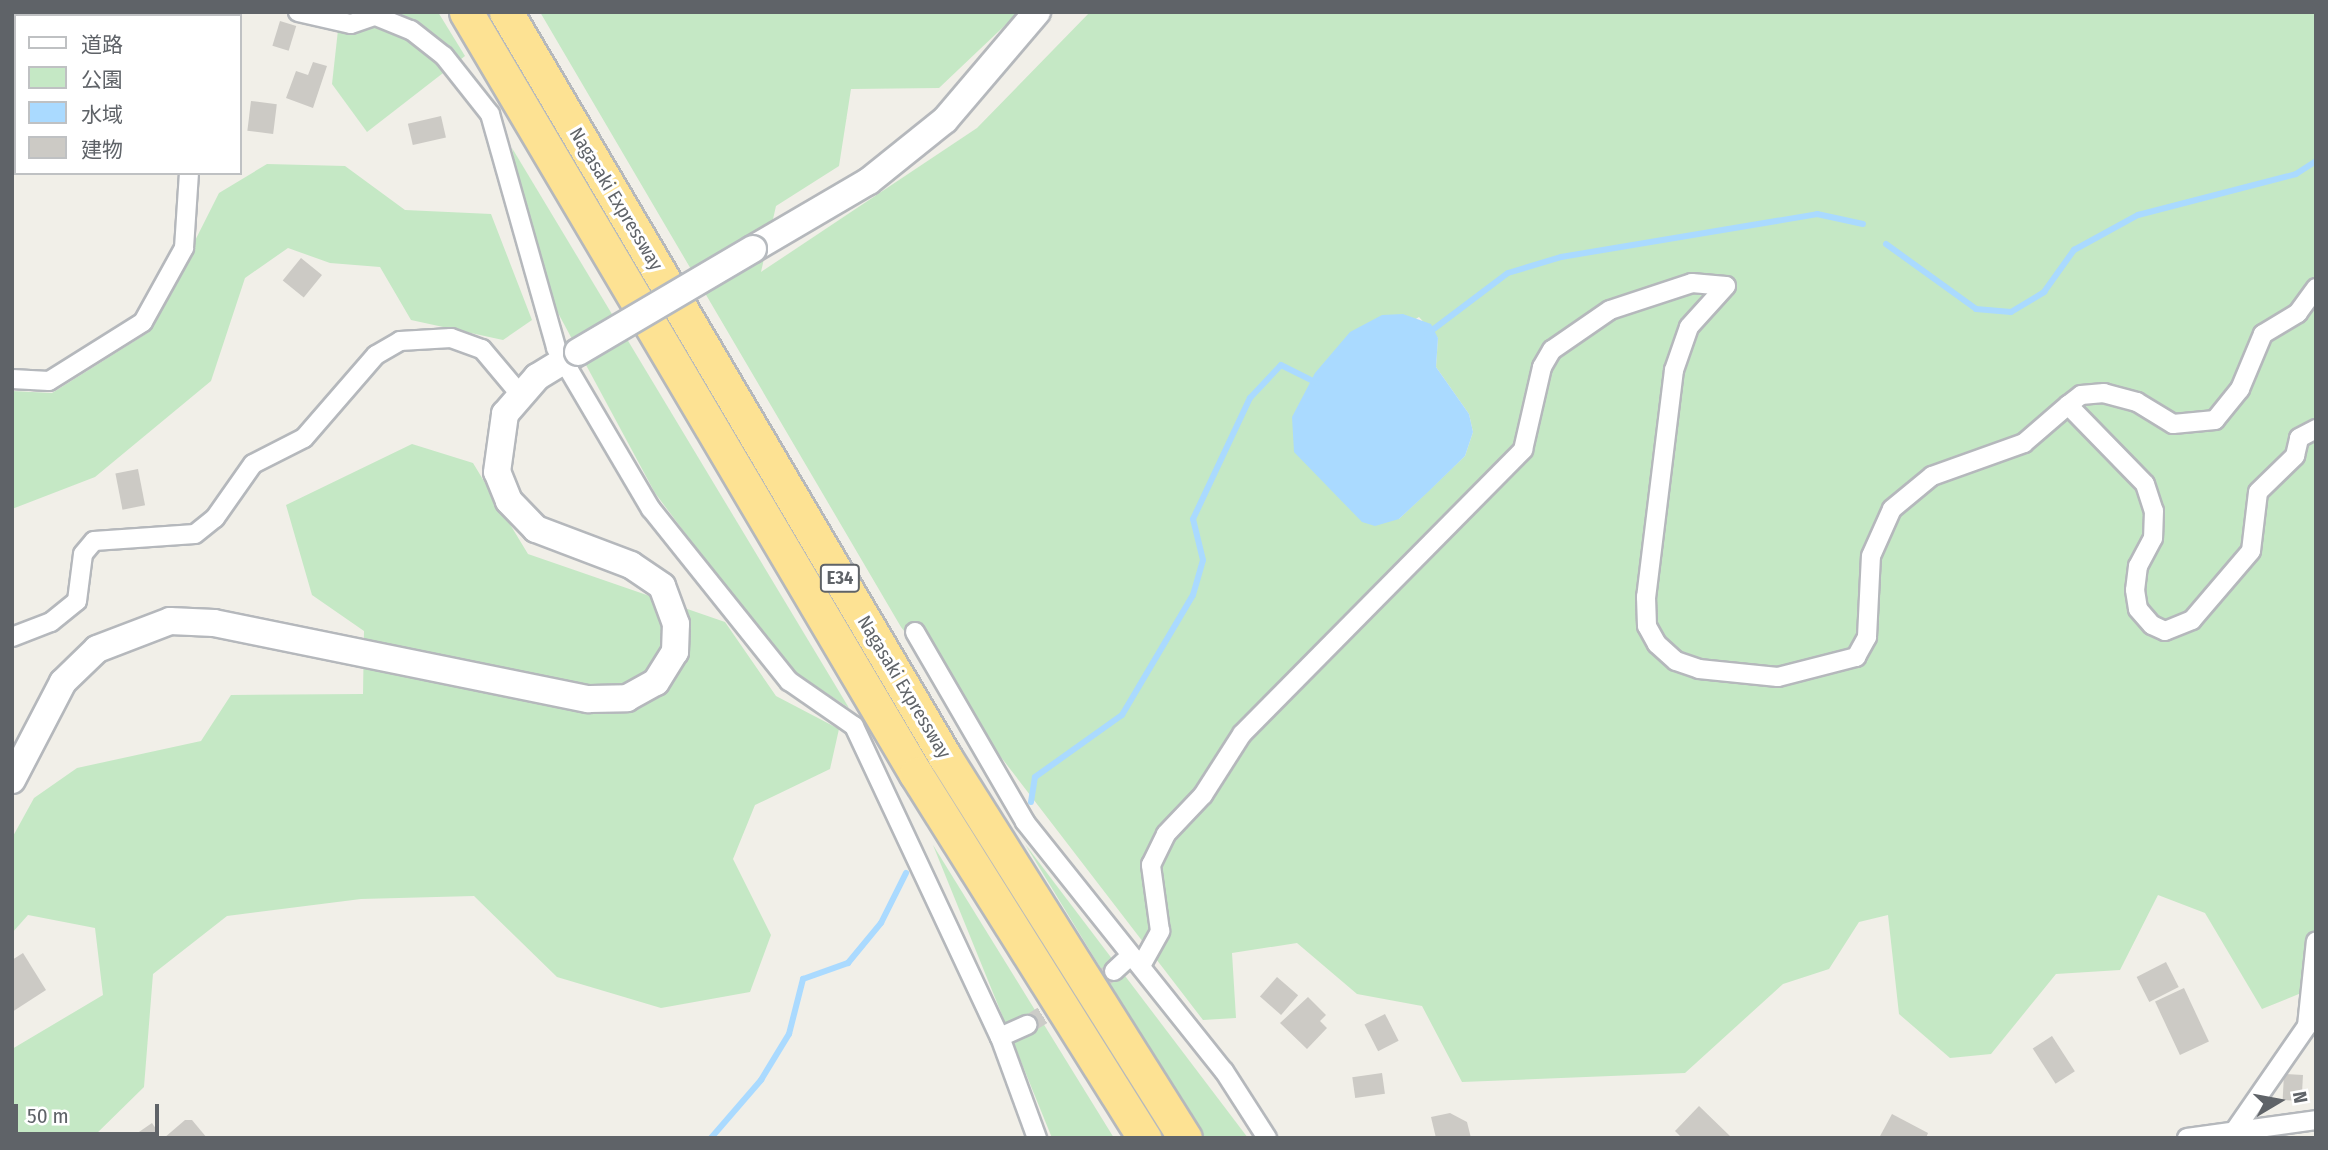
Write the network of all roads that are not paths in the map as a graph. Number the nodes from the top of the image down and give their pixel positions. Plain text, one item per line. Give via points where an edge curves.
1 (298, 12) edge
2 (466, 12) edge
3 (506, 12) edge
4 (1037, 12) edge
5 (382, 15) edge
6 (189, 175) edge
7 (2316, 288) edge
8 (571, 357) junction
9 (12, 379) edge
10 (519, 393) junction
11 (2068, 405) junction
12 (2316, 429) edge
13 (915, 632) dead end
14 (12, 636) edge
15 (12, 780) edge
16 (2316, 942) edge
17 (1136, 960) junction
18 (1114, 971) tunnel mouth
19 (1027, 1025) tunnel mouth
20 (1000, 1037) junction
21 (2316, 1120) edge
22 (2235, 1130) junction
23 (1037, 1138) edge
24 (1144, 1138) edge
25 (1185, 1138) edge
26 (1267, 1138) edge
27 (2187, 1138) edge

1 - 5 street via 351,24
2 - 24 highway, Nagasaki Expressway / E34 via 916,774
3 - 25 highway, Nagasaki Expressway / E34 via 945,757
4 - 8 street, bridge via 945,120 869,181
5 - 8 street via 444,55 490,114 501,171
6 - 9 street via 184,248 143,322 49,381
7 - 11 street via 2298,313 2263,334 2240,389 2215,420 2173,424 2137,402 2104,393 2081,395
8 - 10 street
8 - 20 street via 651,509 789,681 854,726
10 - 14 street via 482,349 451,338 400,341 376,355 304,438 244,472 215,518 195,534 94,541 83,554 77,601 51,622
10 - 15 street via 496,443 497,472 509,501 536,529 631,565 662,586 676,624 675,652 656,682 627,698 588,699 214,623 170,621 132,630 97,649 63,682
11 - 12 street via 2146,484 2154,511 2153,538 2138,566 2138,609 2165,631 2192,620 2251,551 2258,492 2295,456 2300,438
11 - 17 street via 2024,443 1931,476 1892,509 1871,556 1867,637 1856,657 1778,677 1699,669 1676,661 1657,644 1647,626 1646,597 1674,370 1689,327 1726,286 1692,283 1610,310 1552,349 1542,367 1523,450 1242,734 1203,795 1166,834 1151,864 1160,931
13 - 17 street via 1025,822
16 - 22 street via 2314,1000 2306,1026
17 - 18 street
17 - 26 street
19 - 20 street
20 - 23 street
21 - 22 street
22 - 27 street

